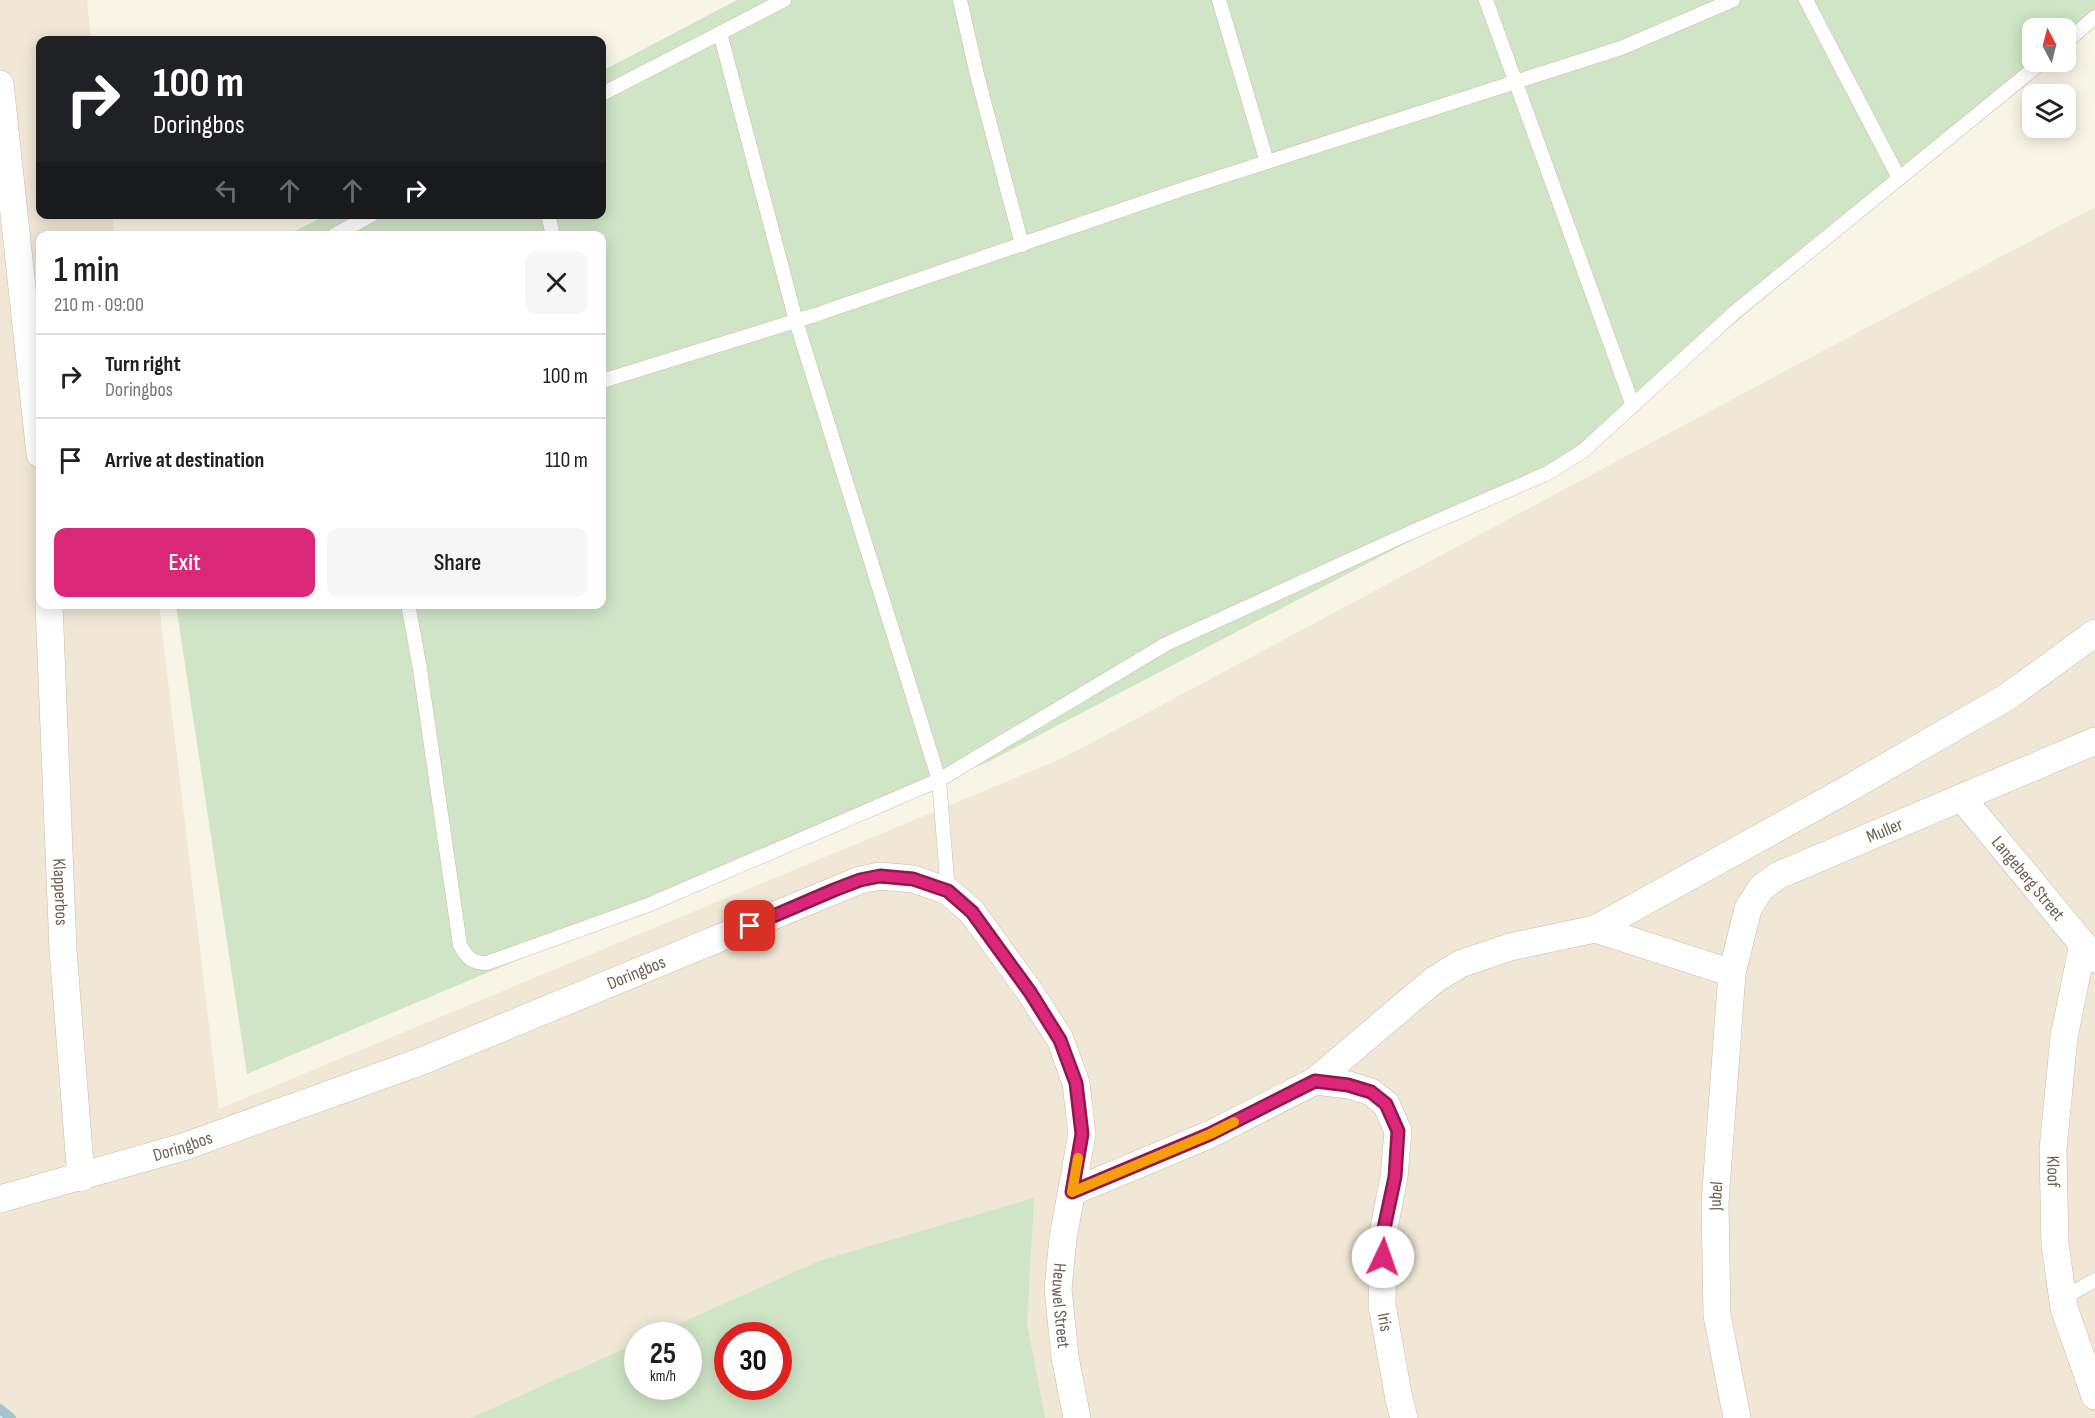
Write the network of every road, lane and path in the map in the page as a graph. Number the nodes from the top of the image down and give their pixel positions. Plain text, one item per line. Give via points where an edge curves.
1 (784, 0) edge
2 (960, 0) edge
3 (1219, 0) edge
4 (1486, 0) edge
5 (1733, 0) edge
6 (1806, 0) edge
7 (2095, 17) edge
8 (720, 33) junction
9 (2076, 33) edge
10 (2030, 72) edge
11 (1515, 82) junction
12 (0, 84) edge
13 (606, 92) edge
14 (1268, 162) junction
15 (1899, 178) junction
16 (364, 219) edge
17 (342, 231) edge
18 (1022, 244) junction
19 (11, 290) edge
20 (796, 321) junction
21 (606, 380) edge
22 (1633, 406) junction
23 (36, 431) edge
24 (49, 609) edge
25 (409, 609) edge
26 (2095, 633) edge
27 (2095, 741) edge
28 (939, 780) junction
29 (1962, 798) junction
30 (948, 891) junction
31 (1595, 929) junction
32 (2089, 952) edge
33 (1732, 973) junction
34 (1315, 1081) junction
35 (81, 1178) junction
36 (1072, 1192) junction
37 (0, 1199) edge
38 (2095, 1280) edge
39 (2063, 1298) junction
40 (2095, 1396) edge
41 (1077, 1418) edge
42 (1404, 1418) edge
43 (1737, 1418) edge

1 - 8 lane
2 - 18 lane
3 - 14 lane
4 - 11 lane
5 - 11 lane via 1621,48
6 - 15 lane
7 - 9 lane
8 - 13 lane
8 - 20 lane
10 - 15 lane
11 - 14 lane
11 - 22 lane
12 - 19 street
14 - 18 lane
15 - 22 lane via 1735,312
16 - 17 lane
18 - 20 lane
19 - 23 street
20 - 21 lane
20 - 28 lane
22 - 28 lane via 1583,451 1548,473 1166,644
24 - 35 street, Klapperbos via 63,950
25 - 28 lane via 460,945 476,963 487,963 648,905
26 - 31 street via 2007,696
27 - 29 street, Muller
28 - 30 lane
29 - 32 street, Langeberg Street
29 - 33 street, Muller via 1779,875 1761,888 1748,909
30 - 35 street, Doringbos via 913,879 880,876 860,880 422,1061 183,1147
30 - 36 street, Doringbos via 972,912 1060,1040 1076,1083 1082,1134
31 - 33 street
31 - 34 street via 1510,947 1460,964 1434,980
32 - 39 street, Kloof via 2064,1037 2053,1149 2055,1245
33 - 43 street, Jubel via 1715,1203 1718,1315
34 - 36 street via 1210,1134
34 - 42 street, Iris via 1371,1092 1386,1104 1398,1131 1395,1177 1383,1233 1382,1305
35 - 37 street, Doringbos
36 - 41 street, Heuwel Street via 1058,1289
38 - 39 lane
39 - 40 street, Kloof

